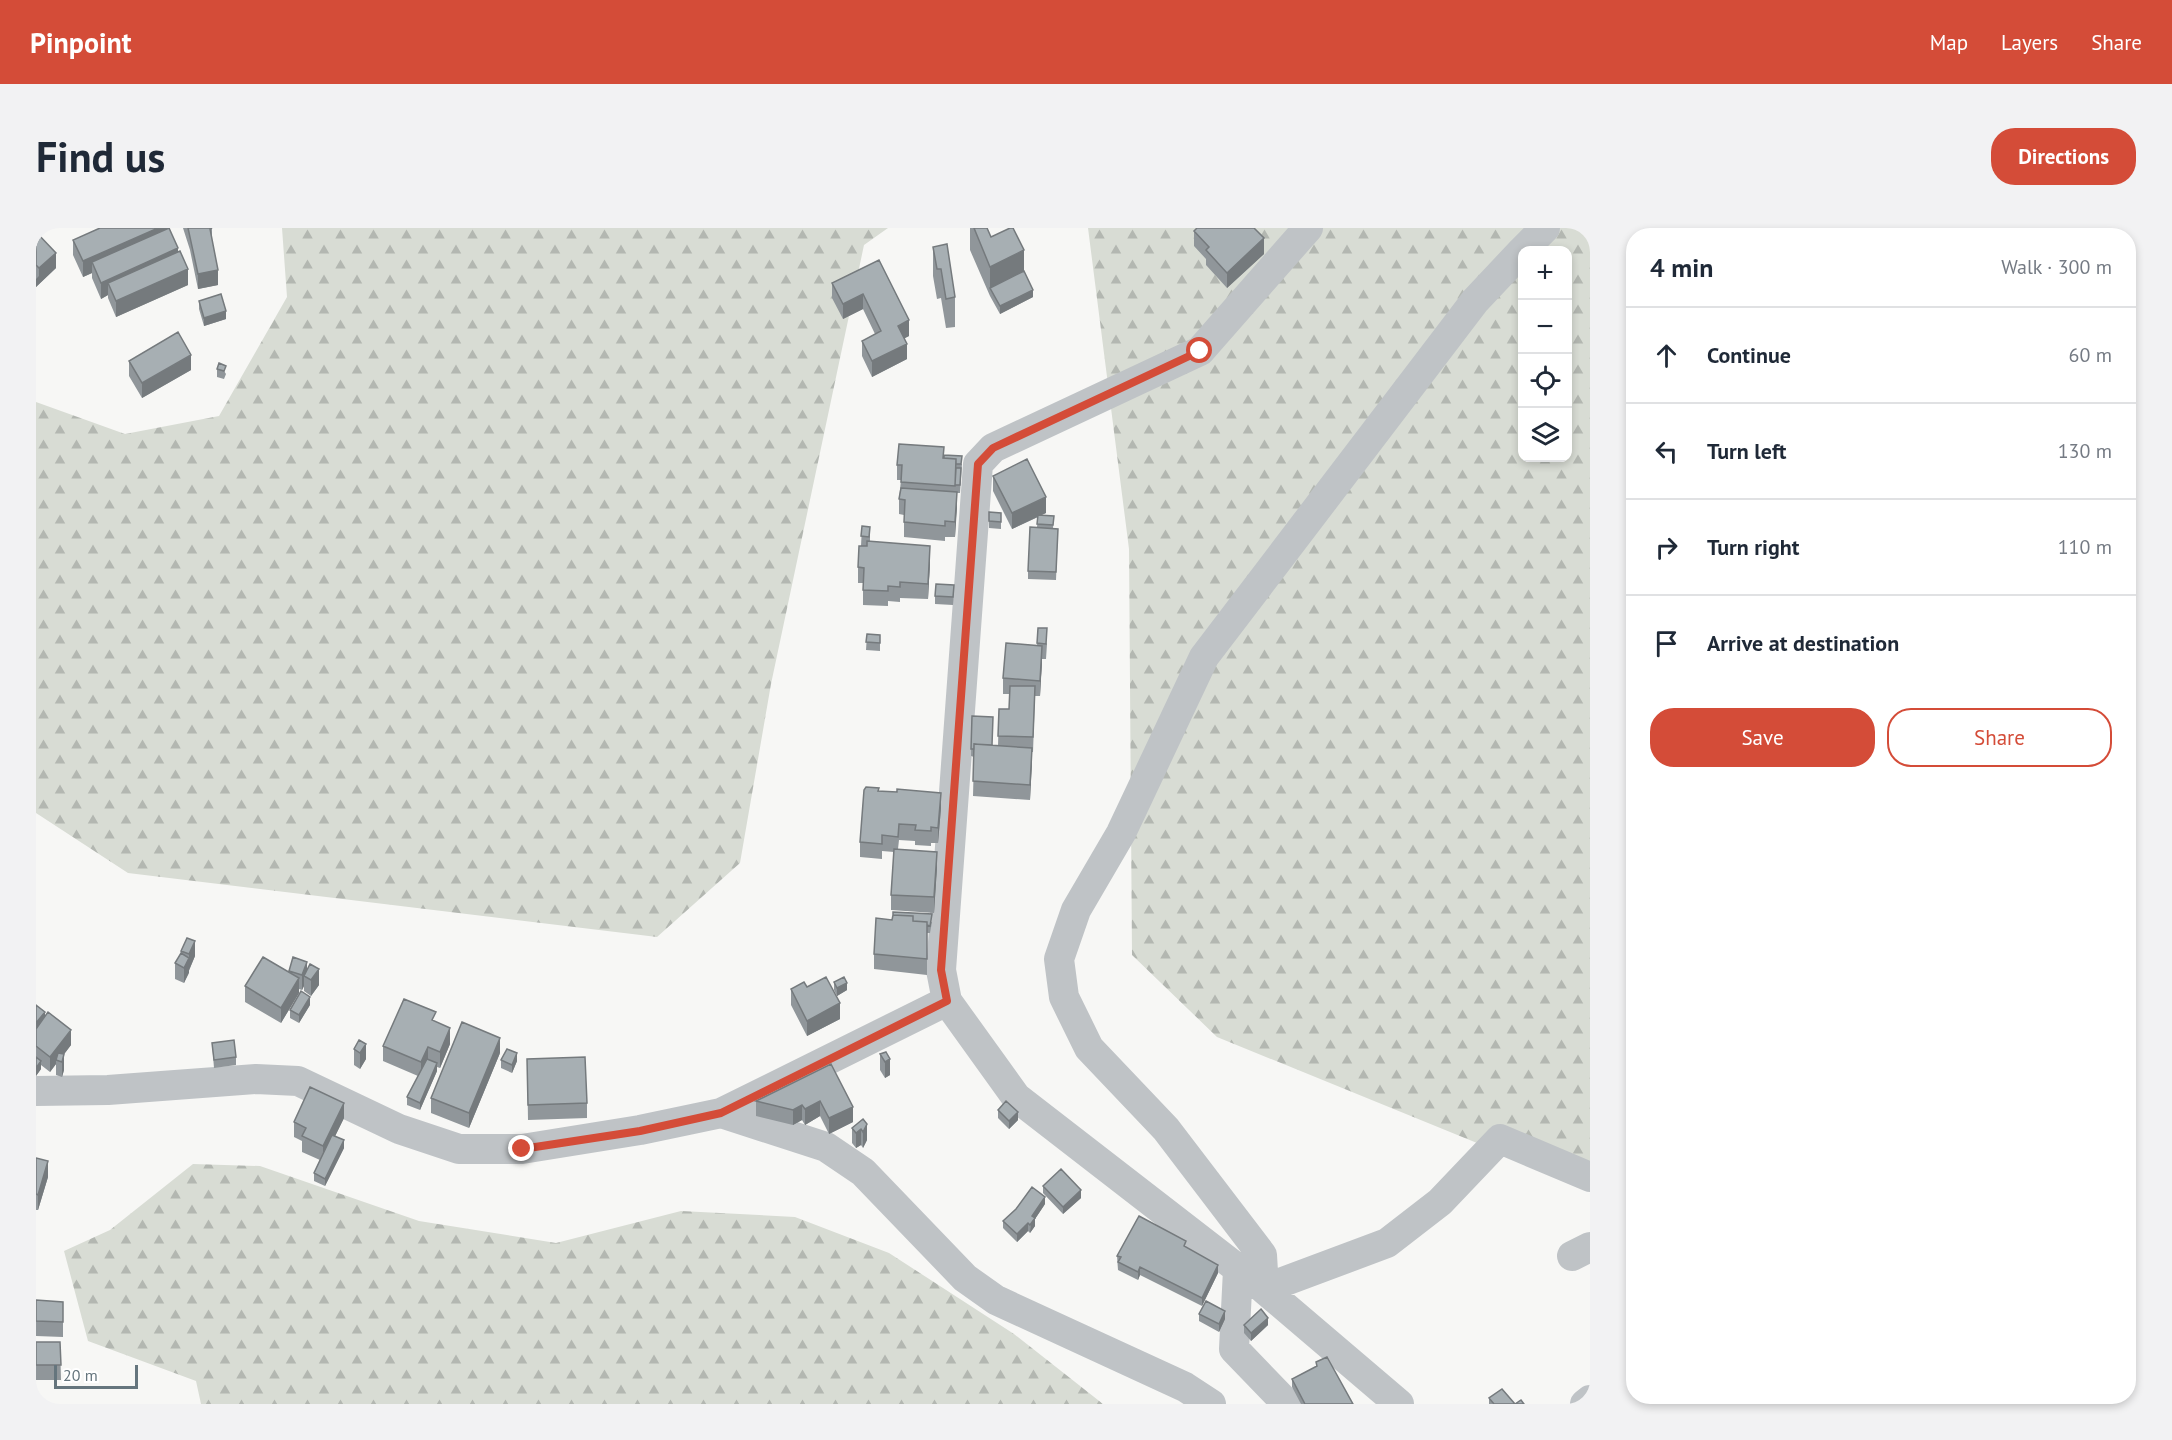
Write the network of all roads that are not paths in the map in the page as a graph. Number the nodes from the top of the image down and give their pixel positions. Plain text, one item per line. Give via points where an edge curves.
1 (1308, 228) edge
2 (1545, 228) edge
3 (1528, 246) edge
4 (1518, 256) edge
5 (947, 1001) junction
6 (36, 1091) edge
7 (721, 1113) junction
8 (1590, 1177) edge
9 (1238, 1270) junction
10 (1264, 1289) junction
11 (1590, 1400) edge
12 (1211, 1404) edge
13 (1287, 1404) edge
14 (1399, 1404) edge
15 (1585, 1404) edge

1 - 5 street via 1200,351 993,448 978,464 941,970
2 - 3 street
4 - 10 street via 1475,301 1204,657 1121,833 1076,910 1059,959 1064,997 1089,1048 1166,1129 1262,1256
5 - 7 street
5 - 9 street via 1016,1097
6 - 7 street via 256,1079 298,1081 399,1129 459,1149 522,1149 640,1131
7 - 12 street via 826,1147 863,1172 965,1278 996,1300 1185,1387
8 - 10 street via 1500,1139 1440,1202 1388,1244
9 - 10 street
9 - 13 street via 1234,1349
10 - 14 street
11 - 15 street

